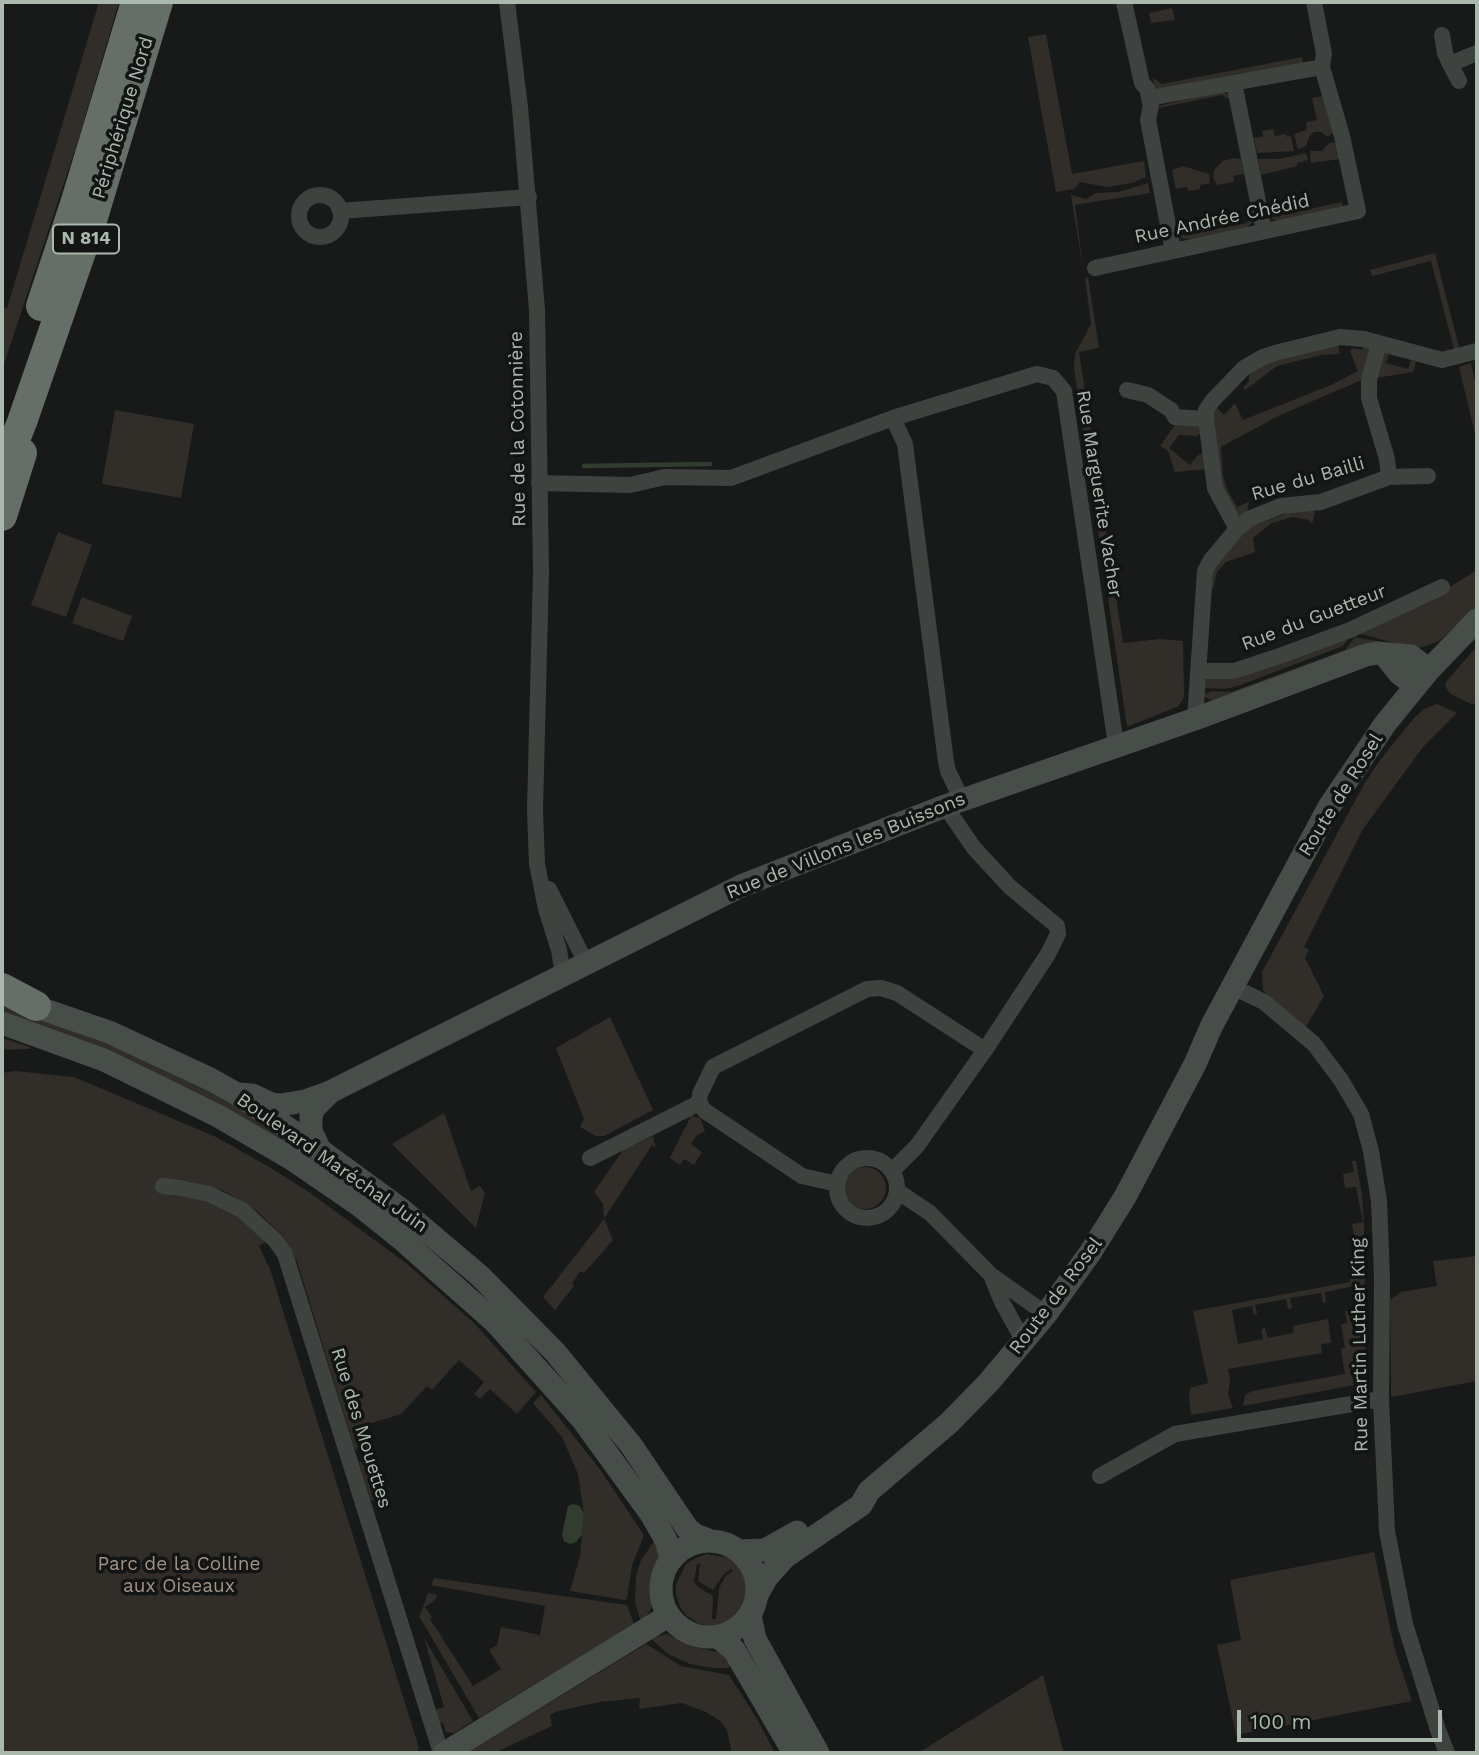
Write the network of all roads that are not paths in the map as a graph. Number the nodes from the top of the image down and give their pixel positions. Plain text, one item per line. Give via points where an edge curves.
1 (136, 2) edge
2 (158, 2) edge
3 (508, 2) edge
4 (1124, 2) edge
5 (1314, 2) edge
6 (1442, 35) dead end
7 (1477, 53) edge
8 (1450, 64) junction
9 (1322, 67) junction
10 (1459, 81) dead end
11 (1234, 83) junction
12 (1149, 97) junction
13 (529, 197) junction
14 (340, 211) dead end
15 (1264, 231) junction
16 (1173, 251) junction
17 (1095, 268) dead end
18 (1379, 343) junction
19 (1477, 351) edge
20 (1127, 390) dead end
21 (892, 418) junction
22 (12, 419) edge
23 (1206, 419) junction
24 (2, 472) edge
25 (1427, 476) dead end
26 (1390, 477) junction
27 (539, 483) junction
28 (2, 516) edge
29 (1237, 529) junction
30 (1442, 587) dead end
31 (1477, 620) edge
32 (1477, 639) edge
33 (1198, 671) junction
34 (1426, 681) junction
35 (1195, 719) junction
36 (1116, 745) junction
37 (953, 803) junction
38 (538, 857) junction
39 (586, 963) junction
40 (563, 975) junction
41 (2, 988) edge
42 (1240, 990) junction
43 (2, 998) edge
44 (36, 1006) junction
45 (2, 1023) edge
46 (985, 1050) junction
47 (330, 1092) junction
48 (237, 1094) junction
49 (699, 1103) junction
50 (320, 1150) junction
51 (590, 1158) dead end
52 (892, 1171) junction
53 (837, 1184) junction
54 (163, 1186) dead end
55 (897, 1191) junction
56 (991, 1275) junction
57 (1046, 1314) junction
58 (1026, 1339) junction
59 (1381, 1399) junction
60 (1100, 1476) dead end
61 (869, 1491) junction
62 (711, 1541) junction
63 (738, 1551) junction
64 (671, 1559) junction
65 (753, 1605) junction
66 (668, 1616) junction
67 (719, 1637) junction
68 (443, 1753) edge
69 (794, 1753) edge
70 (818, 1753) edge
71 (1447, 1753) edge

1 - 22 highway, Périphérique Nord / N 814
2 - 22 highway, Périphérique Nord / N 814 via 89,230
3 - 13 street, Rue de la Cotonnière
4 - 12 street
5 - 9 street via 1324,54
6 - 8 street
7 - 8 street
8 - 10 street
9 - 11 street
9 - 15 street, Rue Andrée Chédid via 1358,211
11 - 12 street
11 - 15 street
12 - 16 street via 1148,120
13 - 14 street
13 - 27 street, Rue de la Cotonnière via 537,310
15 - 16 street, Rue Andrée Chédid
16 - 17 street, Rue Andrée Chédid
18 - 19 street via 1442,360
18 - 23 street via 1340,337 1263,357 1244,368 1213,400
18 - 26 street via 1368,398
20 - 23 street via 1148,395 1175,417
21 - 27 street, Rue Marguerite Vacher via 731,478 665,477 630,485
21 - 36 street, Rue Marguerite Vacher via 1037,374 1054,378 1064,391
21 - 37 street via 905,444
22 - 24 highway, Périphérique Nord / N 814
22 - 28 highway via 26,441
23 - 29 street via 1215,488
25 - 26 street, Rue du Bailli
26 - 29 street, Rue du Bailli via 1321,502 1266,511
27 - 38 street, Rue de la Cotonnière
29 - 33 street, Rue du Bailli via 1205,571
30 - 33 street, Rue du Guetteur via 1285,654 1234,671
31 - 34 street, Route de Rosel
32 - 34 street, Route de Rosel
33 - 35 street, Rue du Bailli
34 - 35 street, Rue de Villons les Buissons via 1411,656 1377,653
34 - 42 street, Route de Rosel via 1363,753 1329,807
35 - 36 street, Rue de Villons les Buissons
36 - 37 street, Rue de Villons les Buissons
37 - 39 street, Rue de Villons les Buissons via 717,897
37 - 46 street via 974,848 1010,887 1057,926 1052,947
38 - 39 street, Rue de la Cotonnière via 556,906
38 - 40 street, Rue de la Cotonnière via 540,886
39 - 40 street, Rue de Villons les Buissons
40 - 47 street, Rue de Villons les Buissons
41 - 44 highway
42 - 57 street, Route de Rosel via 1230,1023 1195,1064 1125,1197
42 - 59 street, Rue Martin Luther King via 1292,1023 1314,1044 1361,1114 1379,1201
43 - 44 street, Boulevard Maréchal Juin
44 - 48 street, Boulevard Maréchal Juin via 135,1042
45 - 64 street, Boulevard Maréchal Juin via 69,1046 218,1116 359,1205 496,1323 582,1419 650,1514 666,1540
46 - 49 street via 889,989 867,989 713,1068
46 - 52 street via 917,1146
47 - 48 street, Rue de Villons les Buissons via 280,1105
47 - 50 street via 310,1116
48 - 50 street, Boulevard Maréchal Juin
49 - 51 street
49 - 53 street via 802,1176
50 - 62 street, Boulevard Maréchal Juin via 412,1218 504,1299 614,1424 687,1528
52 - 53 street via 881,1161 861,1158 843,1168
52 - 55 street
53 - 55 street via 840,1203 860,1218 887,1210
54 - 68 street, Rue des Mouettes via 209,1194 242,1210 285,1254
55 - 56 street via 930,1213
56 - 57 street
56 - 58 street
57 - 58 street, Route de Rosel
58 - 61 street, Route de Rosel via 949,1423
59 - 60 street via 1175,1434
59 - 71 street, Rue Martin Luther King via 1387,1531 1397,1589
61 - 63 street, Route de Rosel via 852,1495 778,1545 755,1552
61 - 65 street, Route de Rosel via 861,1505 785,1557 767,1577
62 - 63 street
62 - 64 street via 685,1547
63 - 65 street via 753,1570
64 - 66 street via 660,1594
65 - 67 street via 736,1629
65 - 70 street via 755,1639
66 - 67 street via 690,1634
66 - 68 street
67 - 69 street via 734,1650

